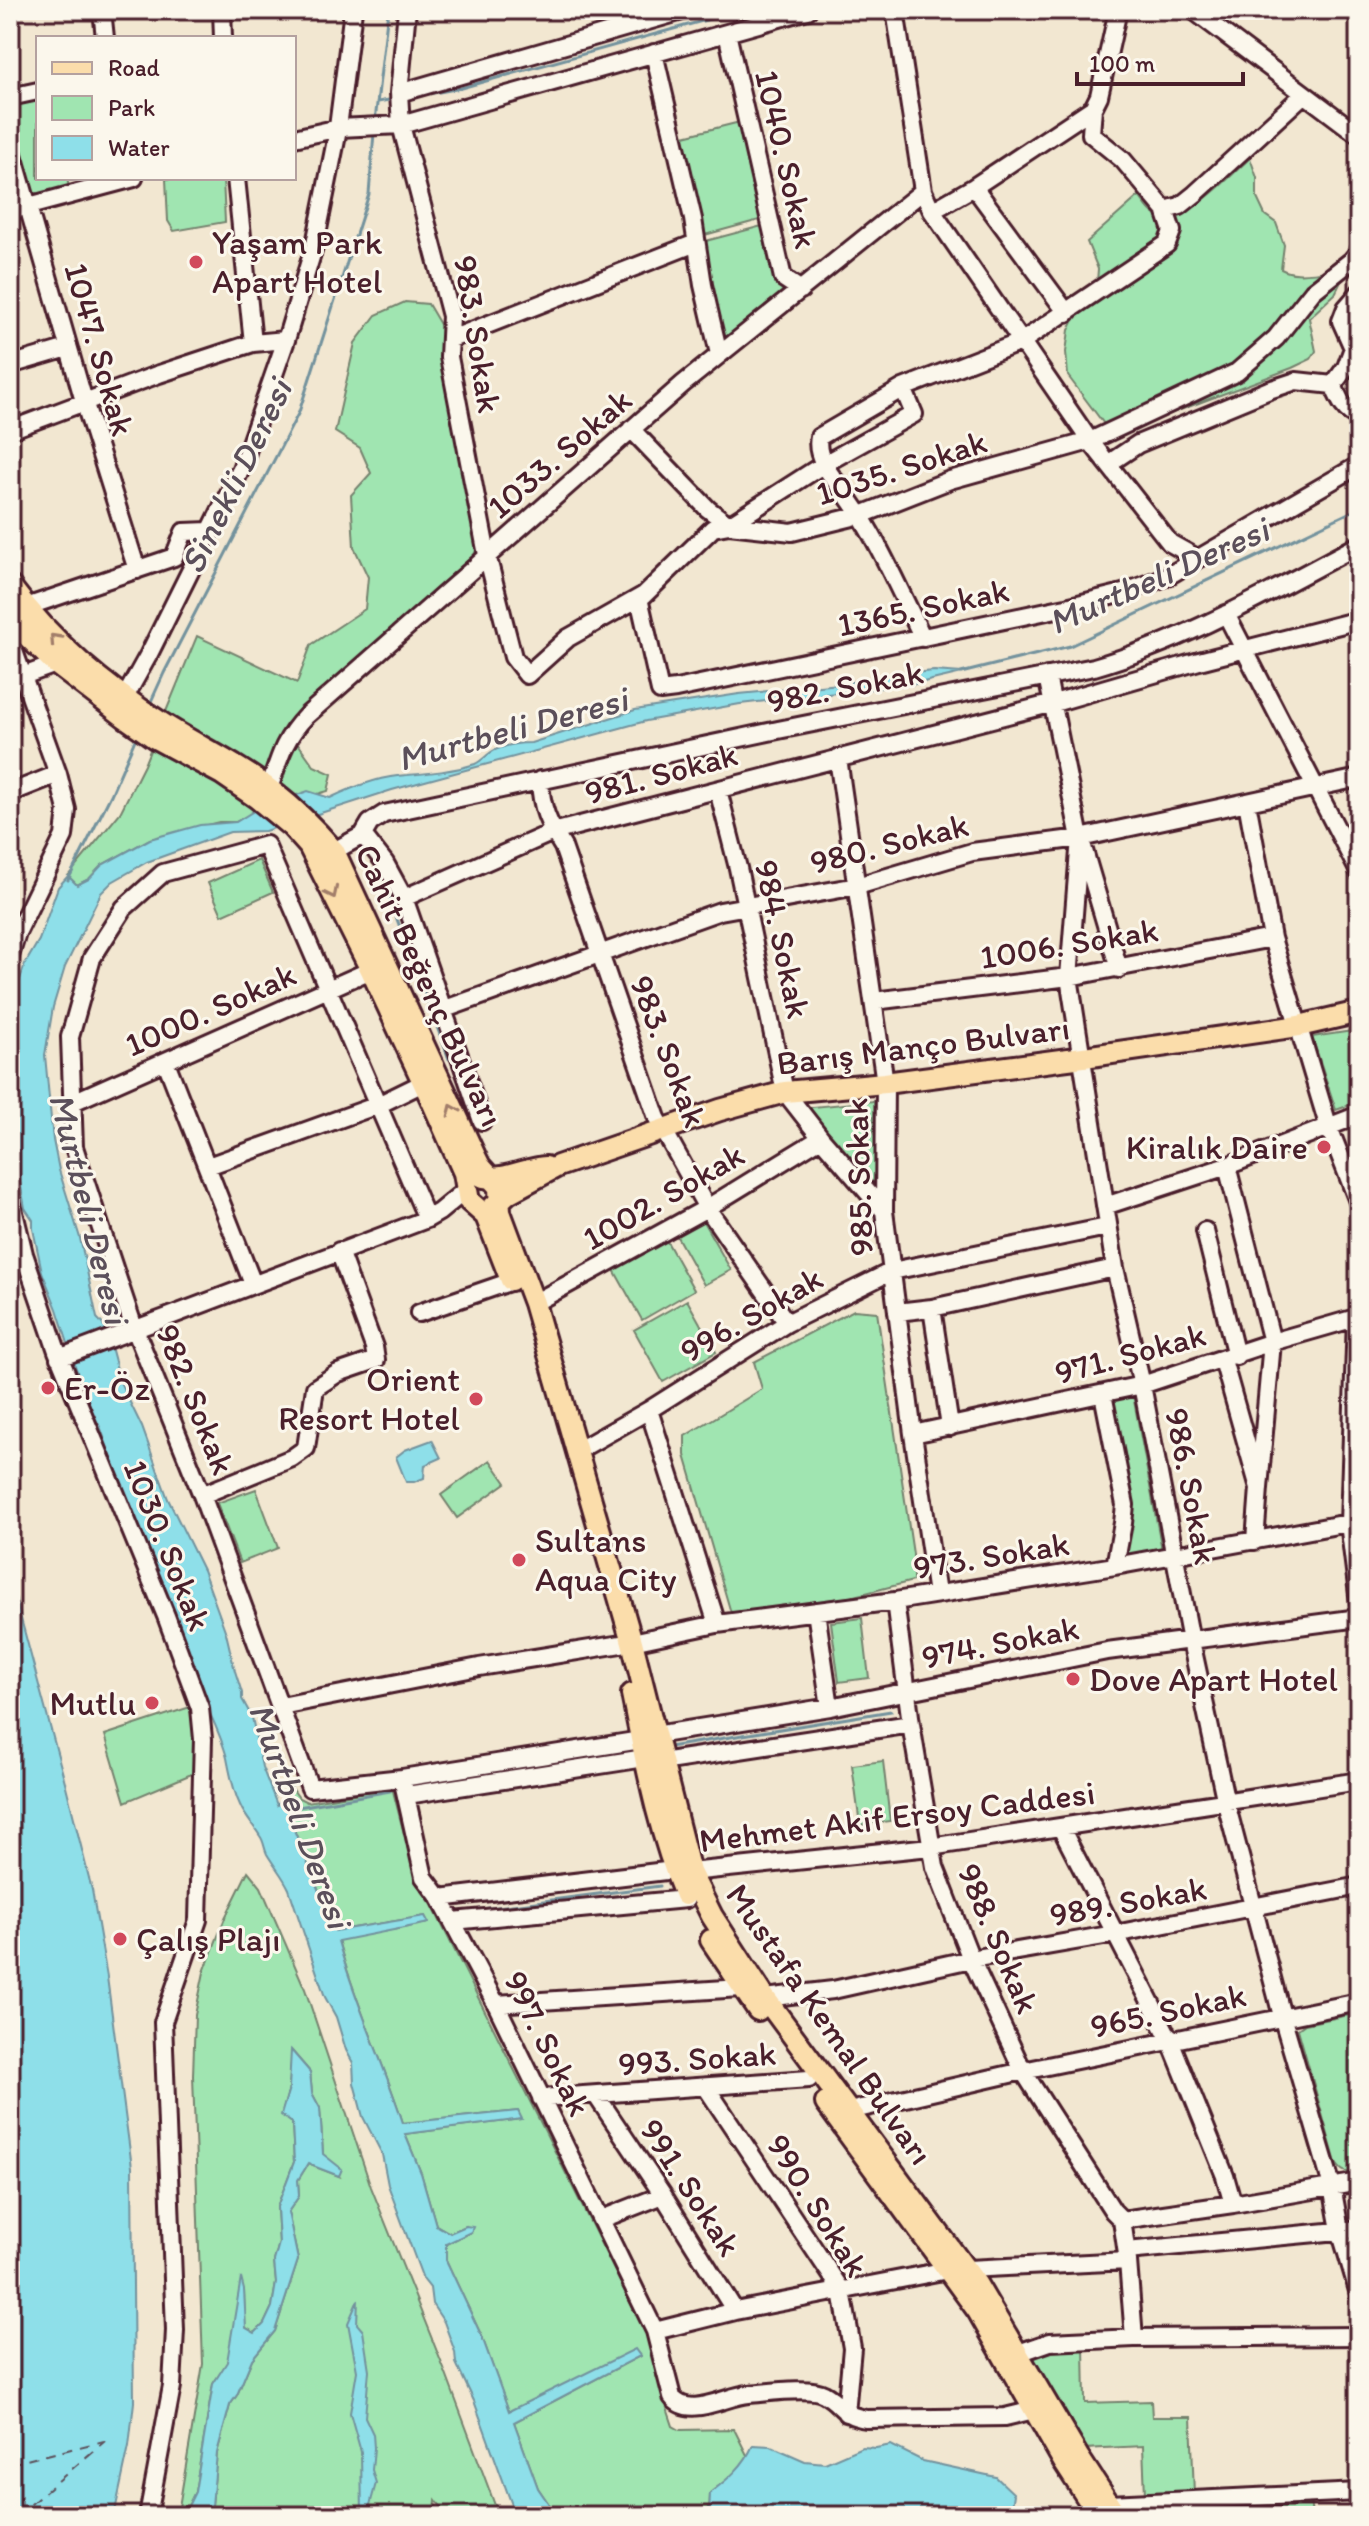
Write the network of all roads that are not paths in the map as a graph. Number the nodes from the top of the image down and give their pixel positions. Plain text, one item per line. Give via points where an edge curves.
1 (102, 10) edge
2 (222, 10) edge
3 (353, 10) edge
4 (407, 10) edge
5 (686, 10) edge
6 (805, 10) edge
7 (895, 10) edge
8 (1118, 10) edge
9 (1193, 10) edge
10 (727, 33) junction
11 (105, 36) edge
12 (223, 36) edge
13 (654, 53) junction
14 (36, 91) edge
15 (399, 93) junction
16 (1303, 95) junction
17 (10, 97) edge
18 (1093, 108) junction
19 (401, 125) junction
20 (339, 128) junction
21 (1359, 135) edge
22 (296, 138) edge
23 (10, 144) edge
24 (119, 180) edge
25 (236, 180) edge
26 (73, 186) edge
27 (974, 187) junction
28 (923, 191) junction
29 (28, 206) junction
30 (1165, 210) junction
31 (10, 211) edge
32 (932, 211) junction
33 (696, 243) junction
34 (1359, 251) edge
35 (801, 290) junction
36 (1359, 293) edge
37 (1067, 313) junction
38 (451, 339) junction
39 (286, 340) junction
40 (1021, 342) junction
41 (253, 343) junction
42 (68, 348) junction
43 (719, 354) junction
44 (10, 365) edge
45 (1333, 385) junction
46 (903, 388) junction
47 (84, 401) junction
48 (1359, 417) edge
49 (631, 429) junction
50 (10, 430) edge
51 (1090, 441) junction
52 (824, 464) junction
53 (1108, 464) junction
54 (1359, 465) edge
55 (861, 515) junction
56 (729, 525) junction
57 (209, 531) junction
58 (1359, 545) edge
59 (487, 555) junction
60 (1197, 558) junction
61 (137, 570) junction
62 (10, 586) edge
63 (639, 598) junction
64 (18, 613) edge
65 (1226, 614) junction
66 (1359, 620) edge
67 (923, 638) junction
68 (10, 640) edge
69 (1245, 650) junction
70 (56, 664) junction
71 (23, 676) junction
72 (1047, 676) junction
73 (1054, 703) junction
74 (130, 708) junction
75 (838, 758) junction
76 (58, 774) junction
77 (1359, 778) edge
78 (540, 780) junction
79 (1314, 786) junction
80 (718, 790) junction
81 (266, 792) junction
82 (10, 793) edge
83 (1247, 802) junction
84 (553, 832) junction
85 (363, 835) junction
86 (1080, 838) junction
87 (334, 851) junction
88 (1359, 872) edge
89 (857, 886) junction
90 (404, 898) junction
91 (745, 905) junction
92 (1272, 938) junction
93 (599, 953) junction
94 (10, 956) edge
95 (1119, 969) junction
96 (371, 970) junction
97 (1069, 977) junction
98 (329, 989) junction
99 (874, 1001) junction
100 (445, 1009) junction
101 (1359, 1012) edge
102 (1359, 1021) edge
103 (1302, 1026) junction
104 (1080, 1057) junction
105 (166, 1062) junction
106 (423, 1083) junction
107 (885, 1083) junction
108 (785, 1092) junction
109 (73, 1102) junction
110 (378, 1105) junction
111 (1359, 1115) edge
112 (482, 1121) dead end
113 (1328, 1125) junction
114 (663, 1129) junction
115 (821, 1138) junction
116 (208, 1166) junction
117 (558, 1166) junction
118 (1227, 1166) junction
119 (490, 1178) junction
120 (468, 1188) junction
121 (10, 1196) edge
122 (499, 1200) junction
123 (1359, 1204) edge
124 (1105, 1206) junction
125 (476, 1208) junction
126 (707, 1208) junction
127 (884, 1211) junction
128 (433, 1215) junction
129 (1107, 1227) junction
130 (1205, 1231) dead end
131 (339, 1251) junction
132 (1115, 1268) junction
133 (892, 1271) junction
134 (512, 1281) junction
135 (253, 1284) junction
136 (534, 1303) junction
137 (932, 1308) junction
138 (897, 1312) junction
139 (419, 1313) dead end
140 (1358, 1318) edge
141 (787, 1323) junction
142 (135, 1330) junction
143 (1272, 1342) junction
144 (59, 1358) junction
145 (1229, 1358) junction
146 (1142, 1385) junction
147 (1103, 1394) junction
148 (649, 1410) junction
149 (950, 1427) junction
150 (913, 1434) junction
151 (577, 1451) junction
152 (1259, 1488) junction
153 (202, 1495) junction
154 (1354, 1522) edge
155 (1255, 1541) junction
156 (1175, 1555) junction
157 (1115, 1566) junction
158 (937, 1594) junction
159 (895, 1601) junction
160 (1359, 1603) edge
161 (816, 1611) junction
162 (1359, 1618) edge
163 (717, 1624) junction
164 (1191, 1641) junction
165 (626, 1643) junction
166 (907, 1691) junction
167 (281, 1706) junction
168 (830, 1707) junction
169 (911, 1724) junction
170 (651, 1749) junction
171 (402, 1778) junction
172 (1359, 1781) edge
173 (310, 1788) joint
174 (407, 1795) junction
175 (1226, 1803) junction
176 (1061, 1828) junction
177 (930, 1847) junction
178 (682, 1871) junction
179 (1359, 1886) edge
180 (440, 1898) junction
181 (686, 1899) junction
182 (1253, 1908) junction
183 (453, 1921) junction
184 (1115, 1934) junction
185 (971, 1959) junction
186 (741, 1988) junction
187 (765, 1998) junction
188 (1359, 2002) edge
189 (496, 2004) junction
190 (1282, 2016) junction
191 (1170, 2040) junction
192 (1023, 2071) junction
193 (809, 2079) junction
194 (706, 2087) junction
195 (596, 2095) junction
196 (541, 2098) junction
197 (849, 2111) junction
198 (1359, 2182) edge
199 (1332, 2186) junction
200 (663, 2195) junction
201 (1233, 2204) junction
202 (602, 2219) junction
203 (1122, 2220) junction
204 (1359, 2229) edge
205 (1340, 2230) junction
206 (1128, 2256) junction
207 (957, 2270) junction
208 (842, 2291) junction
209 (1359, 2294) edge
210 (735, 2311) junction
211 (655, 2331) junction
212 (1359, 2336) edge
213 (1134, 2338) junction
214 (1011, 2355) junction
215 (1034, 2410) junction
216 (846, 2413) junction
217 (1359, 2492) edge
218 (1108, 2512) edge
219 (148, 2516) edge

1 - 11 street
2 - 12 street
3 - 20 street
4 - 15 street, 983. Sokak
5 - 15 street
6 - 10 street
7 - 28 street
8 - 18 street
9 - 16 street
10 - 13 street
10 - 35 street, 1040. Sokak via 783,278
13 - 19 street
13 - 33 street
14 - 17 street
15 - 19 street, 983. Sokak
16 - 21 street
16 - 30 street via 1195,194
18 - 27 street
18 - 30 street via 1091,134 1123,160
19 - 20 street
19 - 38 street, 983. Sokak via 451,316
20 - 22 street
20 - 39 street via 315,244
23 - 29 street, 1047. Sokak
24 - 26 street
25 - 41 street
26 - 29 street
27 - 32 street
27 - 37 street
28 - 32 street
28 - 35 street, 1033. Sokak
29 - 31 street
29 - 42 street, 1047. Sokak
30 - 37 street via 1172,231 1167,244
32 - 40 street
33 - 38 street
33 - 43 street
34 - 51 street, 1035. Sokak via 1237,372
35 - 43 street, 1033. Sokak
36 - 45 street via 1341,321 1353,348
37 - 40 street
38 - 59 street, 983. Sokak via 449,357
39 - 41 street
39 - 57 street via 241,469
40 - 46 street
40 - 51 street
41 - 47 street
42 - 44 street
42 - 47 street, 1047. Sokak
43 - 49 street, 1033. Sokak
45 - 48 street via 1341,404
45 - 53 street via 1296,381 1269,390 1138,444
46 - 52 street via 819,437
46 - 52 street via 914,414
47 - 50 street
47 - 61 street, 1047. Sokak
49 - 56 street
49 - 59 street, 1033. Sokak
51 - 53 street
51 - 55 street, 1035. Sokak via 950,480
52 - 55 street
52 - 56 street
53 - 60 street via 1170,543
54 - 60 street, 1365. Sokak
55 - 56 street, 1035. Sokak via 792,532
55 - 67 street
56 - 63 street via 713,528
57 - 61 street via 184,532 174,557
57 - 74 street via 129,690
58 - 65 street, 982. Sokak
59 - 63 street, 983. Sokak via 513,657 527,675 568,638
59 - 81 street, 1033. Sokak via 291,732
60 - 67 street, 1365. Sokak via 1123,593
61 - 64 street
62 - 64 main road, Cahit Beğenç Bulvarı
63 - 67 street, 1365. Sokak via 660,691
64 - 70 main road, Cahit Beğenç Bulvarı
74 -> 64 main road, Cahit Beğenç Bulvarı
65 - 69 street
65 - 72 street, 982. Sokak via 1158,647
66 - 69 street, 981. Sokak
68 - 71 street
69 - 73 street, 981. Sokak
69 - 79 street
70 - 71 street
70 - 74 main road, Cahit Beğenç Bulvarı
71 - 76 street
72 - 73 street, 986. Sokak
72 - 78 street, 982. Sokak
73 - 75 street, 981. Sokak
73 - 86 street, 986. Sokak
74 - 81 main road, Cahit Beğenç Bulvarı via 222,774
75 - 80 street, 981. Sokak
75 - 89 street, 985. Sokak
76 - 82 street
76 - 94 street via 67,810 64,836
77 - 79 street, 980. Sokak
78 - 84 street, 983. Sokak via 541,802
78 - 85 street, 982. Sokak via 384,814
79 - 83 street, 980. Sokak
79 - 88 street
80 - 84 street, 981. Sokak
80 - 91 street, 984. Sokak
81 - 87 main road, Cahit Beğenç Bulvarı via 313,827
81 -> 96 main road, Cahit Beğenç Bulvarı via 309,846
83 - 86 street, 980. Sokak
83 - 92 street
84 - 90 street, 981. Sokak
84 - 93 street, 983. Sokak via 563,847
85 - 87 street, 982. Sokak
85 - 90 street
86 - 89 street, 980. Sokak via 972,852
86 - 95 street
86 - 97 street, 986. Sokak
119 -> 87 main road, Cahit Beğenç Bulvarı via 458,1121
89 - 91 street, 980. Sokak
89 - 99 street, 985. Sokak
90 - 100 street
91 - 93 street, 980. Sokak
91 - 108 street, 984. Sokak
92 - 95 street, 1006. Sokak
92 - 103 street
93 - 100 street, 980. Sokak
93 - 114 street, 983. Sokak
95 - 97 street, 1006. Sokak
96 - 98 street, 1000. Sokak
96 - 106 main road, Cahit Beğenç Bulvarı
97 - 99 street, 1006. Sokak
97 - 104 street, 986. Sokak
98 - 105 street, 1000. Sokak
98 - 109 street, 982. Sokak via 266,845 163,873 124,908 92,958 70,1037
98 - 110 street
99 - 107 street, 985. Sokak
100 - 112 street
101 - 103 main road, Barış Manço Bulvarı
102 - 103 main road, Barış Manço Bulvarı
103 - 104 main road, Barış Manço Bulvarı
103 - 113 street
104 - 107 main road, Barış Manço Bulvarı
104 - 124 street, 986. Sokak
105 - 109 street, 1000. Sokak
105 - 116 street
106 - 110 street
106 - 120 main road, Cahit Beğenç Bulvarı
107 - 108 main road, Barış Manço Bulvarı
107 - 127 street, 985. Sokak
108 - 114 main road, Barış Manço Bulvarı
108 - 115 street, 984. Sokak
109 - 142 street, 982. Sokak via 74,1147
110 - 116 street
110 - 128 street
111 - 113 street
113 - 118 street
113 - 123 street
114 - 117 main road, Barış Manço Bulvarı
114 - 126 street, 983. Sokak
115 - 126 street, 1002. Sokak
115 - 127 street, 984. Sokak
116 - 135 street
117 - 119 main road, Barış Manço Bulvarı
117 - 122 main road, Barış Manço Bulvarı
118 - 124 street
118 - 143 street
119 - 120 main road via 477,1178
119 - 122 main road via 499,1187
120 - 125 main road
120 - 128 street
121 - 144 street
122 - 125 main road via 489,1209
122 - 136 main road, Mustafa Kemal Bulvarı
124 - 129 street, 986. Sokak
125 - 128 street
125 - 134 main road, Mustafa Kemal Bulvarı via 492,1228
126 - 136 street, 1002. Sokak
126 - 141 street, 983. Sokak
127 - 133 street, 985. Sokak
128 - 131 street
129 - 132 street, 986. Sokak
129 - 133 street, 996. Sokak
130 - 145 street
131 - 135 street
131 - 153 street via 376,1360 338,1373 315,1388 306,1448
132 - 137 street
132 - 146 street, 986. Sokak
133 - 138 street, 985. Sokak
133 - 141 street, 996. Sokak
134 - 139 street
134 - 165 main road, Mustafa Kemal Bulvarı
135 - 142 street
136 - 151 main road, Mustafa Kemal Bulvarı
137 - 138 street
137 - 149 street
138 - 150 street, 985. Sokak
140 - 143 street, 971. Sokak
140 - 154 street
141 - 148 street, 996. Sokak
142 - 144 street
142 - 153 street, 982. Sokak
143 - 145 street, 971. Sokak
143 - 152 street
144 - 219 street, 1030. Sokak via 200,1708 203,1739 198,1920 163,2022 175,2330 172,2386
145 - 146 street, 971. Sokak
145 - 152 street
146 - 147 street, 971. Sokak
146 - 156 street, 986. Sokak
147 - 149 street, 971. Sokak
147 - 157 street via 1125,1505
148 - 151 street, 996. Sokak
148 - 163 street
149 - 150 street, 971. Sokak
150 - 158 street, 985. Sokak
151 - 165 main road, Mustafa Kemal Bulvarı
152 - 155 street
153 - 167 street, 982. Sokak
154 - 155 street, 973. Sokak
154 - 160 street
155 - 156 street, 973. Sokak
156 - 157 street, 973. Sokak
156 - 164 street, 986. Sokak
157 - 158 street, 973. Sokak
158 - 159 street, 973. Sokak
159 - 161 street, 973. Sokak
159 - 166 street, 988. Sokak
161 - 163 street, 973. Sokak
161 - 168 street
162 - 164 street, 974. Sokak
163 - 165 street, 973. Sokak
164 - 166 street, 974. Sokak via 1107,1651
164 - 175 street, 986. Sokak
165 - 167 street, 973. Sokak
165 - 170 main road, Mustafa Kemal Bulvarı
166 - 168 street, 974. Sokak
166 - 169 street, 988. Sokak
167 - 173 street, 982. Sokak
168 - 170 street, 974. Sokak
169 - 170 street
169 - 177 street, 988. Sokak
170 - 171 street, 974. Sokak
170 - 174 street
170 - 178 main road, Mustafa Kemal Bulvarı
171 - 173 street, 974. Sokak
171 - 174 street, 997. Sokak
172 - 175 street, Mehmet Akif Ersoy Caddesi
174 - 180 street, 997. Sokak via 424,1877
175 - 176 street, Mehmet Akif Ersoy Caddesi
175 - 182 street, 986. Sokak
176 - 177 street, Mehmet Akif Ersoy Caddesi
176 - 184 street
177 - 178 street, Mehmet Akif Ersoy Caddesi
177 - 185 street, 988. Sokak
178 - 180 street, Mehmet Akif Ersoy Caddesi
178 - 181 main road, Mustafa Kemal Bulvarı
178 - 187 main road, Mustafa Kemal Bulvarı
179 - 182 street, 989. Sokak
180 - 183 street, 997. Sokak
181 - 183 street
181 - 186 main road, Mustafa Kemal Bulvarı
182 - 184 street, 989. Sokak
182 - 190 street, 986. Sokak
183 - 189 street, 997. Sokak
184 - 185 street, 989. Sokak
184 - 191 street
185 - 187 street, 989. Sokak via 833,1990
185 - 192 street, 988. Sokak
186 - 189 street
186 - 193 main road, Mustafa Kemal Bulvarı
187 - 197 main road, Mustafa Kemal Bulvarı
188 - 190 street, 965. Sokak
189 - 196 street, 997. Sokak
190 - 191 street, 965. Sokak
190 - 199 street, 986. Sokak
191 - 192 street, 965. Sokak
191 - 201 street
192 - 197 street, 965. Sokak
192 - 203 street, 988. Sokak
193 - 194 street, 993. Sokak
193 - 207 main road, Mustafa Kemal Bulvarı
194 - 195 street, 993. Sokak
194 - 208 street, 990. Sokak
195 - 196 street, 993. Sokak
195 - 200 street, 991. Sokak
196 - 202 street, 997. Sokak
197 - 207 main road, Mustafa Kemal Bulvarı
198 - 199 street
199 - 201 street
199 - 205 street, 986. Sokak
200 - 202 street
200 - 210 street, 991. Sokak
201 - 203 street
202 - 211 street, 997. Sokak
203 - 206 street
204 - 205 street
205 - 206 street
205 - 209 street, 986. Sokak
206 - 207 street
206 - 213 street
207 - 208 street
207 - 214 main road, Mustafa Kemal Bulvarı via 990,2304
208 - 210 street
208 - 216 street, 990. Sokak via 852,2348
210 - 211 street
211 - 216 street, 997. Sokak via 676,2404 812,2391 824,2393
212 - 213 street
213 - 214 street via 1050,2342
214 - 215 main road, Mustafa Kemal Bulvarı
214 - 218 main road, Mustafa Kemal Bulvarı
215 - 216 street via 1005,2417 866,2419
215 - 218 main road, Mustafa Kemal Bulvarı via 1064,2462
217 - 218 street

